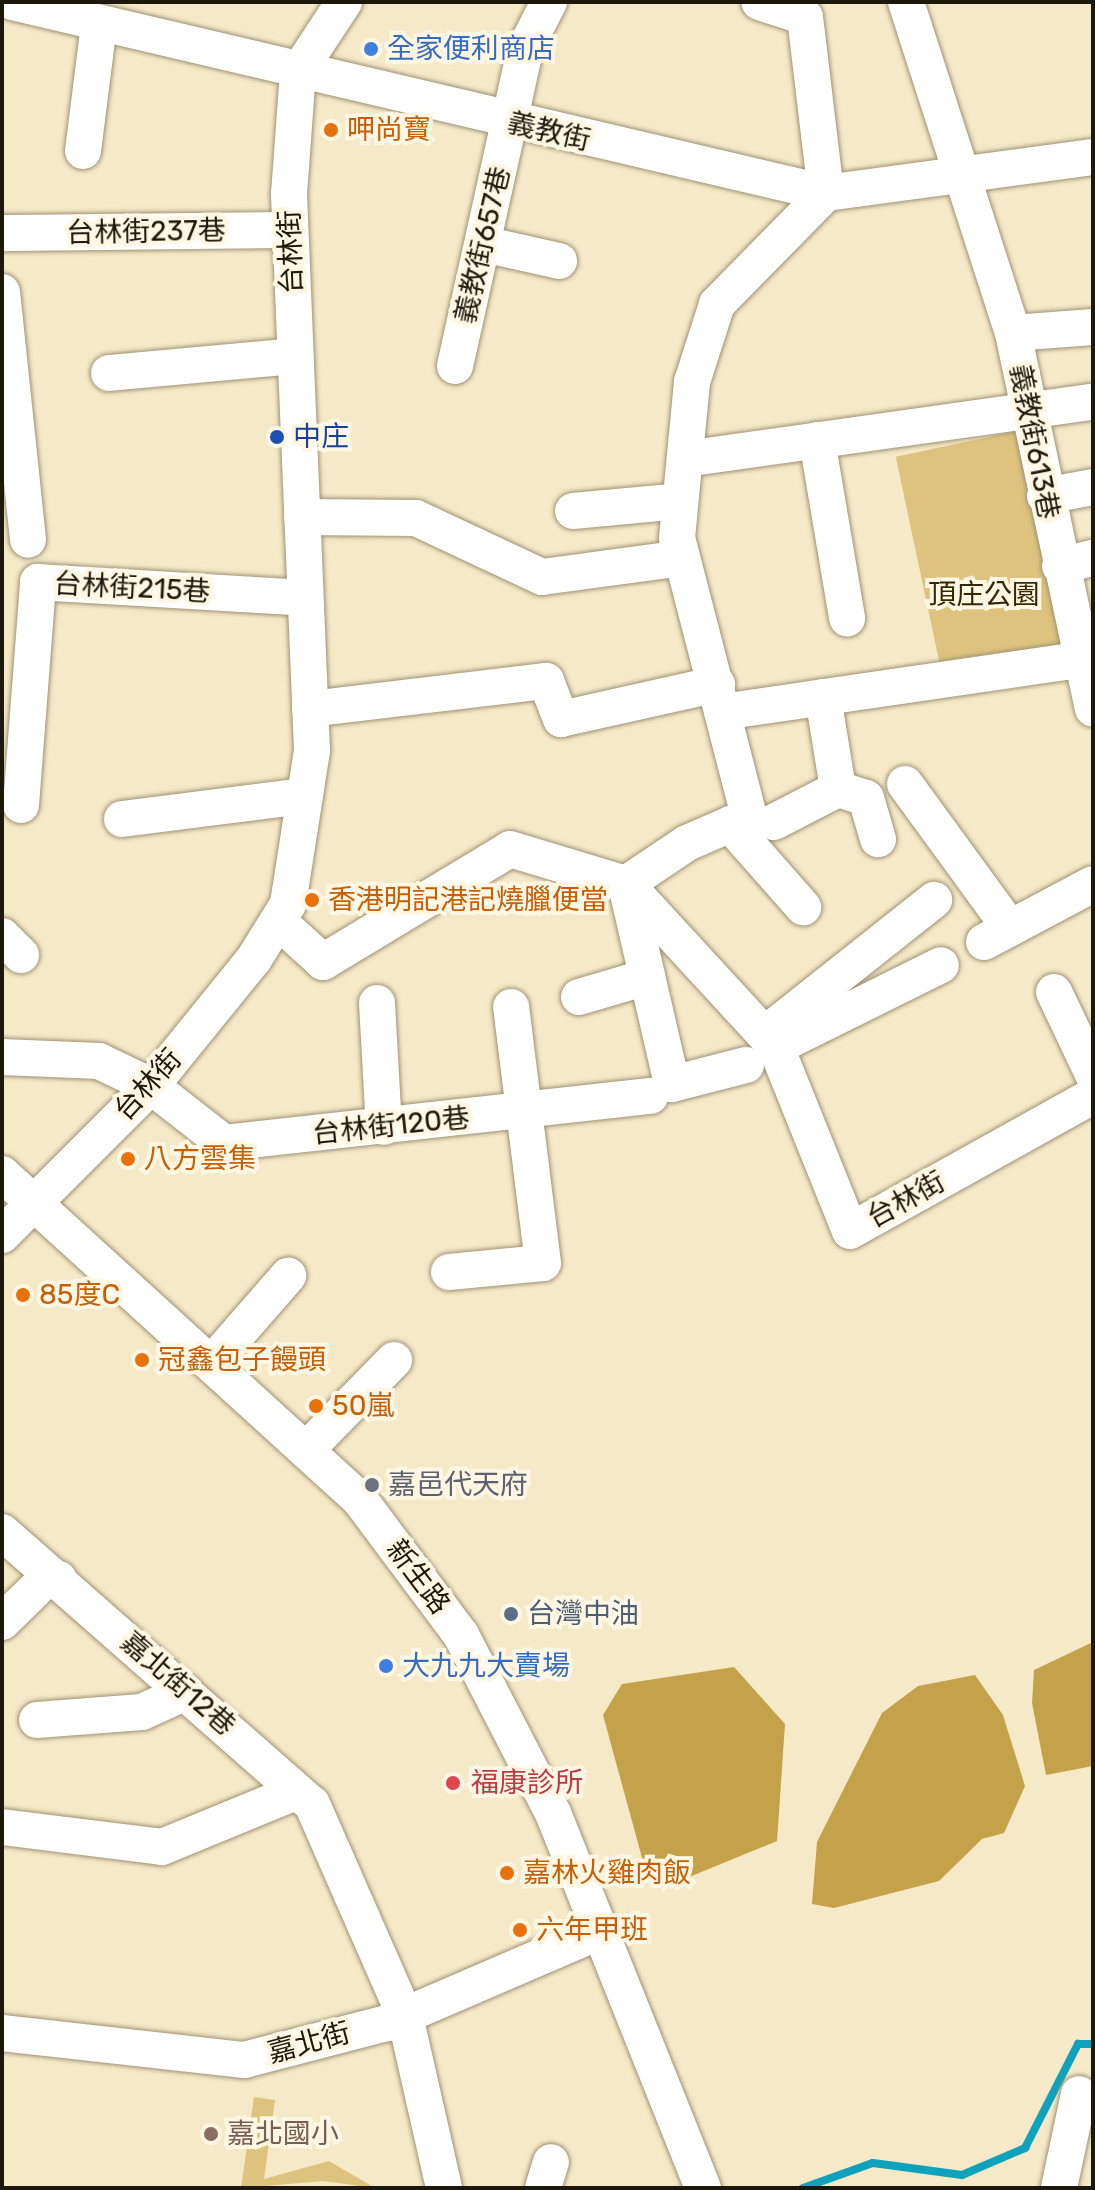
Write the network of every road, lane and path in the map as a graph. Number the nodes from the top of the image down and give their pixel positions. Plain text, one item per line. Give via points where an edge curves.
1 (12, 2) edge
2 (344, 2) edge
3 (549, 2) edge
4 (759, 2) edge
5 (906, 2) edge
6 (99, 24) junction
7 (298, 72) junction
8 (511, 123) junction
9 (83, 151) dead end
10 (1093, 157) edge
11 (968, 176) junction
12 (826, 193) junction
13 (290, 230) junction
14 (2, 233) edge
15 (483, 244) junction
16 (559, 261) dead end
17 (2, 292) edge
18 (1093, 327) edge
19 (1013, 333) junction
20 (295, 356) junction
21 (455, 366) dead end
22 (109, 373) dead end
23 (1093, 402) edge
24 (1026, 410) junction
25 (817, 440) junction
26 (685, 459) junction
27 (1093, 487) edge
28 (1045, 496) junction
29 (680, 501) junction
30 (573, 511) dead end
31 (302, 517) junction
32 (28, 540) dead end
33 (682, 558) junction
34 (1076, 562) edge
35 (305, 598) junction
36 (847, 618) dead end
37 (1086, 659) edge
38 (823, 697) junction
39 (720, 698) junction
40 (310, 709) junction
41 (1093, 709) edge
42 (905, 784) dead end
43 (838, 789) junction
44 (305, 796) junction
45 (21, 805) dead end
46 (122, 819) dead end
47 (774, 822) dead end
48 (730, 824) junction
49 (878, 839) dead end
50 (626, 884) junction
51 (1093, 884) edge
52 (934, 900) dead end
53 (803, 907) dead end
54 (278, 921) junction
55 (941, 965) dead end
56 (647, 977) junction
57 (1054, 992) dead end
58 (579, 997) dead end
59 (377, 1003) dead end
60 (511, 1007) dead end
61 (763, 1049) junction
62 (2, 1057) edge
63 (1093, 1074) edge
64 (151, 1086) junction
65 (661, 1090) junction
66 (1093, 1096) edge
67 (528, 1113) junction
68 (384, 1127) junction
69 (2, 1174) edge
70 (38, 1200) junction
71 (2, 1235) edge
72 (449, 1272) dead end
73 (288, 1276) dead end
74 (394, 1360) dead end
75 (212, 1363) junction
76 (306, 1450) junction
77 (2, 1532) edge
78 (59, 1579) junction
79 (2, 1622) edge
80 (186, 1692) junction
81 (37, 1720) dead end
82 (293, 1793) junction
83 (2, 1827) edge
84 (598, 1932) junction
85 (405, 2016) junction
86 (2, 2033) edge
87 (1079, 2094) dead end
88 (444, 2188) edge
89 (703, 2188) edge
90 (1059, 2188) edge

1 - 6 street, 義教街
2 - 7 street
3 - 8 street, 義教街657巷 via 526,47
4 - 12 street via 805,17
5 - 11 street, 義教街613巷
6 - 7 street, 義教街
6 - 9 street
7 - 8 street, 義教街
7 - 13 street, 台林街
8 - 12 street, 義教街
8 - 15 street, 義教街657巷
10 - 11 street, 義教街
11 - 12 street, 義教街
11 - 19 street, 義教街613巷
12 - 26 street via 717,304 692,382
13 - 14 street, 台林街237巷
13 - 20 street, 台林街
15 - 16 street
15 - 21 street, 義教街657巷
17 - 32 street
18 - 19 street
19 - 24 street, 義教街613巷
20 - 22 street
20 - 31 street, 台林街
23 - 24 street
24 - 25 street
24 - 28 street, 義教街613巷
25 - 26 street
25 - 36 street
26 - 29 street
27 - 28 street
28 - 34 street, 義教街613巷
29 - 30 street
29 - 33 street
31 - 33 street via 416,518 542,577
31 - 35 street, 台林街
33 - 39 street
34 - 37 street, 義教街613巷
35 - 40 street, 台林街
35 - 45 street, 台林街215巷 via 38,582
37 - 38 street
37 - 41 street, 義教街613巷
38 - 39 street
38 - 43 street
39 - 40 street via 561,719 546,681
39 - 48 street via 749,816
40 - 44 street, 台林街
42 - 51 street via 997,935
43 - 47 street
43 - 49 street via 866,798
44 - 46 street
44 - 54 street, 台林街 via 288,904
48 - 50 street
48 - 53 street
50 - 54 street via 510,849 323,962
50 - 56 street
50 - 61 street, 台林街
52 - 61 street
54 - 64 street, 台林街
55 - 61 street
56 - 58 street
56 - 65 street
57 - 63 street
59 - 68 street
60 - 67 street
61 - 65 street, 台林街120巷
61 - 66 street, 台林街 via 850,1231
62 - 64 street, 台林街120巷 via 99,1061
64 - 68 street, 台林街120巷 via 224,1143
64 - 70 street, 台林街
65 - 67 street, 台林街120巷
67 - 68 street, 台林街120巷
67 - 72 street via 543,1263
69 - 70 street, 新生路
70 - 71 street, 台林街
70 - 75 street, 新生路
73 - 75 street
74 - 76 street
75 - 76 street, 新生路
76 - 84 street, 新生路 via 360,1500 461,1635 553,1813
77 - 78 street, 嘉北街12巷
78 - 79 street via 43,1582
78 - 80 street, 嘉北街12巷
80 - 81 street via 142,1712
80 - 82 street, 嘉北街12巷 via 270,1762
82 - 83 street via 162,1847
82 - 85 street, 嘉北街12巷 via 312,1804
84 - 85 street, 嘉北街
84 - 89 street, 新生路
85 - 86 street, 嘉北街 via 244,2060
85 - 88 street, 嘉北街12巷
87 - 90 street

